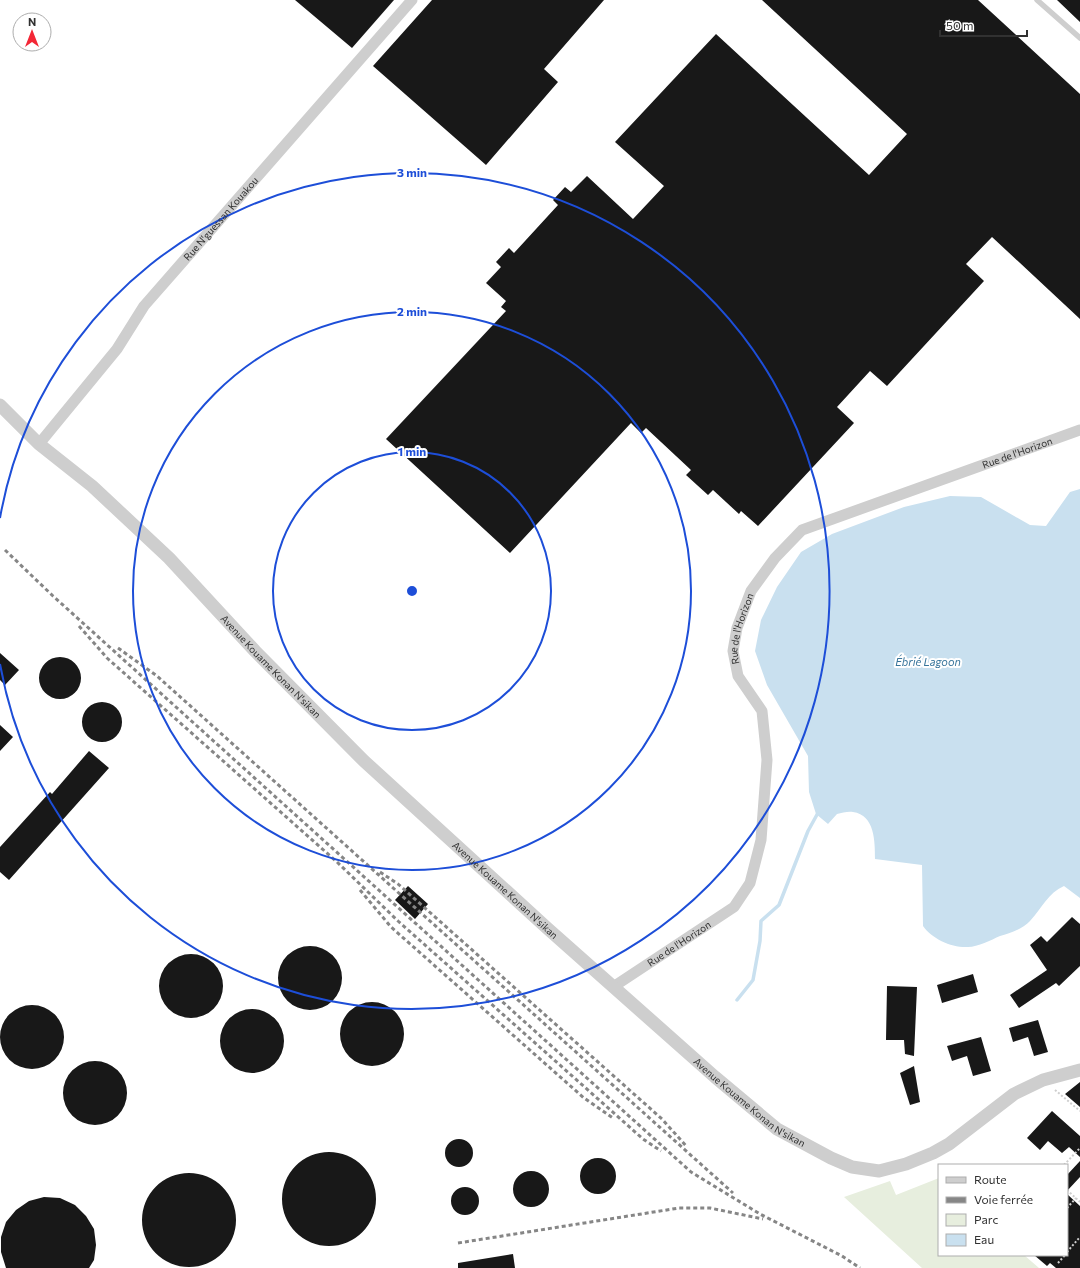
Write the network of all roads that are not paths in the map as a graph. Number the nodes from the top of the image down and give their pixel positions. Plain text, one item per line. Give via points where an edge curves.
1 (412, 0) edge
2 (1037, 0) edge
3 (1080, 38) edge
4 (0, 405) edge
5 (1080, 430) edge
6 (39, 444) junction
7 (613, 987) junction
8 (1080, 1070) edge

1 - 6 street, Rue N'guessan Kouakou via 144,306 117,349
2 - 3 lane
4 - 6 street, Avenue Kouame Konan N'sikan
5 - 7 street, Rue de l'Horizon via 802,530 775,558 751,591 737,628 733,651 738,676 762,711 767,760 761,840 750,883 734,907
6 - 7 street, Avenue Kouame Konan N'sikan via 92,486 169,558 255,651 364,761
7 - 8 street, Avenue Kouame Konan N'sikan via 777,1129 852,1167 879,1171 933,1153 1014,1094 1043,1080

